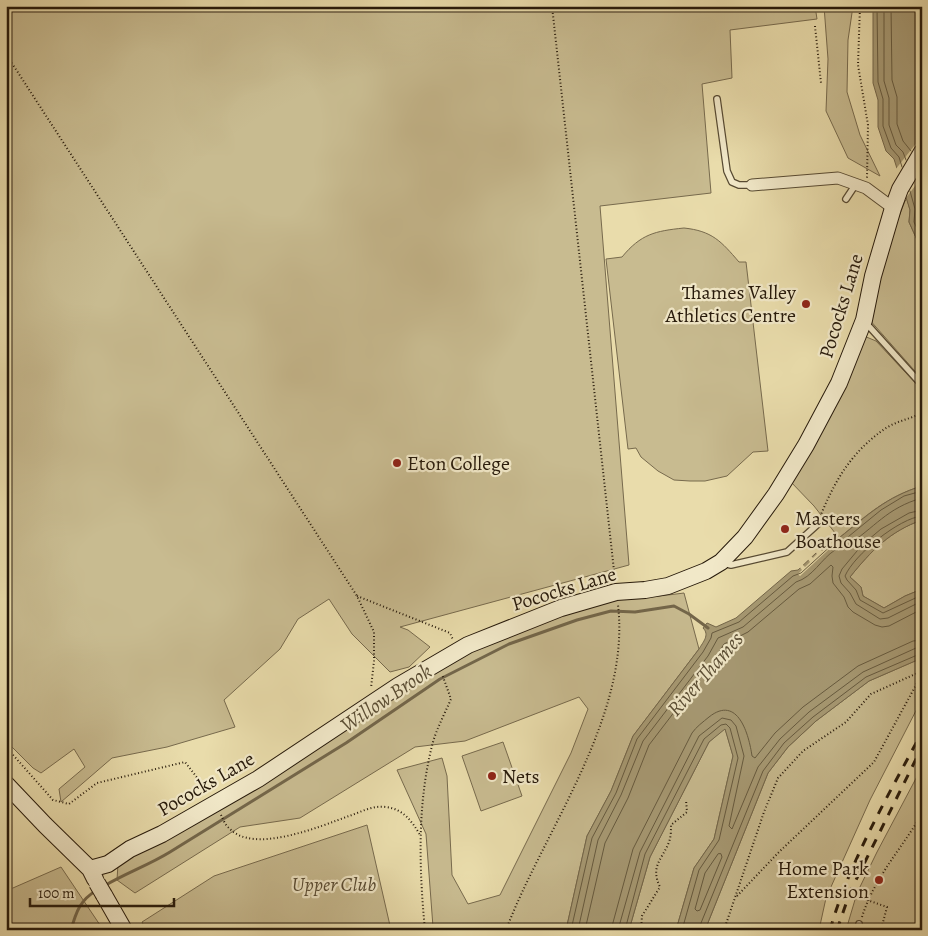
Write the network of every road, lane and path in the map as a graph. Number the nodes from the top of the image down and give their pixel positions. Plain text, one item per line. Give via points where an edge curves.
1 (552, 6) edge
2 (860, 6) edge
3 (815, 26) dead end
4 (6, 54) edge
5 (821, 83) dead end
6 (717, 99) dead end
7 (922, 152) edge
8 (752, 185) joint
9 (861, 186) junction
10 (846, 199) dead end
11 (893, 208) junction
12 (864, 320) junction
13 (922, 385) edge
14 (922, 413) edge
15 (818, 524) joint
16 (721, 562) junction
17 (357, 596) junction
18 (617, 599) junction
19 (458, 651) junction
20 (922, 673) edge
21 (442, 674) dead end
22 (368, 695) dead end
23 (6, 747) edge
24 (6, 784) edge
25 (210, 793) dead end
26 (686, 800) dead end
27 (922, 814) edge
28 (222, 816) dead end
29 (420, 834) junction
30 (97, 882) junction
31 (736, 898) junction
32 (867, 900) junction
33 (859, 927) edge
34 (124, 930) edge
35 (425, 930) edge
36 (506, 930) edge
37 (641, 930) edge
38 (724, 930) edge
39 (881, 930) edge

1 - 18 path
2 - 9 path via 858,66 868,125
3 - 5 path
4 - 17 path
6 - 8 lane via 727,171 732,182
7 - 11 main road, Pococks Lane via 900,189
8 - 9 street via 838,178
9 - 10 lane
9 - 11 street
11 - 12 main road, Pococks Lane
12 - 13 lane
12 - 16 main road, Pococks Lane via 839,383 806,445 745,537
14 - 15 path via 886,428 852,457 840,474
15 - 16 lane via 787,552 731,565
16 - 18 main road, Pococks Lane via 668,586
17 - 19 path via 450,633
17 - 22 path via 374,632 374,661
18 - 19 main road, Pococks Lane via 560,608
18 - 36 path via 616,664 606,710 569,798
19 - 30 main road, Pococks Lane via 398,686 258,780 130,849 108,864
20 - 31 path via 874,762 779,852
20 - 31 path via 871,694 846,722 803,751 778,778
21 - 29 path via 451,699 434,742
23 - 25 path via 53,800 69,804 97,783 185,762
24 - 30 main road
26 - 37 path via 687,812 671,825 670,840 658,861 656,878 660,888 642,916
27 - 32 path
28 - 29 path via 228,828 246,838 274,838 311,830 373,807 386,807 405,815
29 - 35 path
30 - 34 main road
31 - 38 path
32 - 33 path
32 - 39 path via 887,907

